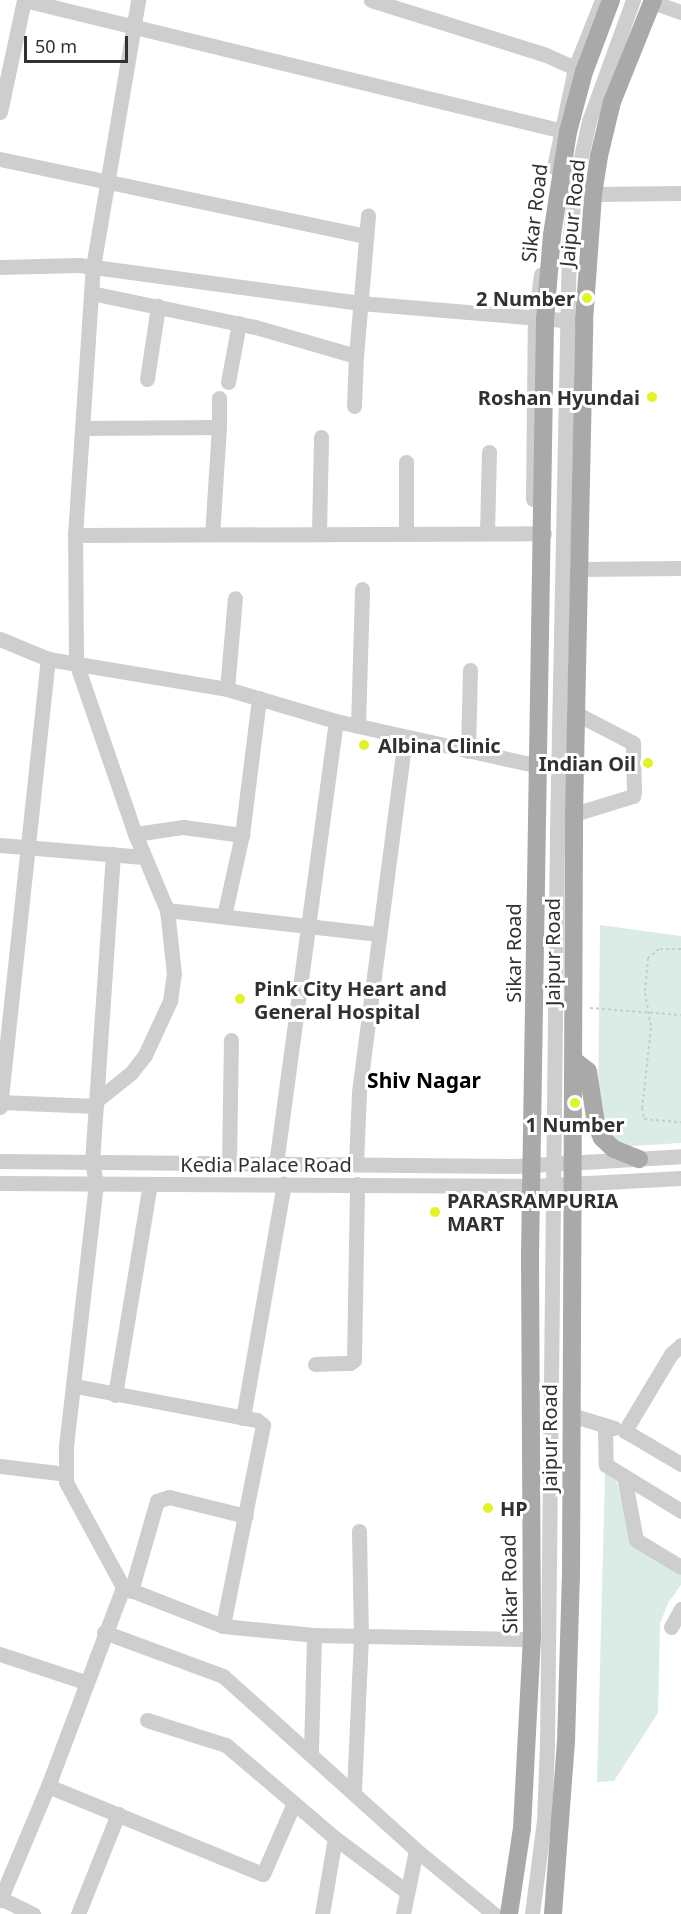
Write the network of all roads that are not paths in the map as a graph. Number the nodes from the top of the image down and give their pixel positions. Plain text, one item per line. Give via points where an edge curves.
1 (24, 0) edge
2 (138, 0) edge
3 (371, 0) edge
4 (602, 0) edge
5 (611, 0) edge
6 (633, 0) edge
7 (652, 1) edge
8 (681, 12) edge
9 (132, 26) junction
10 (579, 70) junction
11 (0, 112) edge
12 (563, 131) junction
13 (0, 159) edge
14 (107, 184) junction
15 (681, 193) edge
16 (593, 194) junction
17 (368, 216) dead end
18 (365, 236) junction
19 (0, 267) edge
20 (93, 267) junction
21 (92, 294) junction
22 (360, 303) junction
23 (158, 306) junction
24 (540, 320) junction
25 (565, 321) junction
26 (584, 321) junction
27 (239, 323) junction
28 (356, 356) junction
29 (147, 380) dead end
30 (228, 382) dead end
31 (219, 398) dead end
32 (354, 405) dead end
33 (219, 427) junction
34 (82, 428) junction
35 (321, 437) dead end
36 (489, 452) dead end
37 (406, 462) dead end
38 (487, 533) junction
39 (538, 533) junction
40 (212, 534) junction
41 (319, 534) junction
42 (406, 534) junction
43 (75, 535) junction
44 (681, 568) edge
45 (580, 569) junction
46 (362, 589) dead end
47 (235, 598) dead end
48 (0, 639) edge
49 (48, 658) junction
50 (76, 663) junction
51 (470, 670) dead end
52 (227, 689) junction
53 (260, 698) junction
54 (577, 714) junction
55 (336, 721) junction
56 (358, 726) junction
57 (405, 736) junction
58 (468, 751) junction
59 (534, 765) junction
60 (574, 814) junction
61 (135, 834) junction
62 (242, 835) junction
63 (0, 845) edge
64 (29, 847) junction
65 (113, 854) junction
66 (144, 857) junction
67 (167, 910) junction
68 (224, 916) junction
69 (309, 926) junction
70 (379, 934) junction
71 (231, 1040) dead end
72 (575, 1061) junction
73 (0, 1102) edge
74 (96, 1103) junction
75 (0, 1107) edge
76 (681, 1156) edge
77 (639, 1159) junction
78 (0, 1161) edge
79 (92, 1162) junction
80 (554, 1163) junction
81 (575, 1163) junction
82 (229, 1164) junction
83 (276, 1164) junction
84 (356, 1164) junction
85 (528, 1164) junction
86 (681, 1178) edge
87 (96, 1183) junction
88 (0, 1184) edge
89 (284, 1184) junction
90 (357, 1184) junction
91 (150, 1185) junction
92 (573, 1185) junction
93 (532, 1186) junction
94 (554, 1186) junction
95 (681, 1345) edge
96 (315, 1364) dead end
97 (75, 1386) junction
98 (116, 1395) junction
99 (571, 1415) junction
100 (243, 1418) junction
101 (605, 1426) junction
102 (626, 1431) junction
103 (681, 1464) edge
104 (0, 1466) edge
105 (66, 1474) junction
106 (624, 1476) junction
107 (681, 1511) edge
108 (246, 1516) junction
109 (359, 1531) dead end
110 (681, 1567) edge
111 (127, 1589) junction
112 (681, 1609) edge
113 (223, 1626) junction
114 (671, 1627) dead end
115 (104, 1632) junction
116 (314, 1635) junction
117 (361, 1637) junction
118 (532, 1640) junction
119 (0, 1654) edge
120 (85, 1682) junction
121 (147, 1720) dead end
122 (311, 1751) junction
123 (48, 1786) junction
124 (354, 1791) junction
125 (294, 1803) junction
126 (118, 1814) junction
127 (334, 1838) junction
128 (416, 1850) junction
129 (406, 1893) junction
130 (0, 1898) edge
131 (33, 1914) edge
132 (78, 1914) edge
133 (322, 1914) edge
134 (403, 1914) edge
135 (494, 1914) edge
136 (509, 1914) edge
137 (532, 1914) edge
138 (553, 1914) edge

1 - 9 street
1 - 11 street
2 - 9 street
3 - 10 street via 546,55
4 - 10 street
5 - 10 main road, Sikar Road
6 - 25 street via 589,121 575,184
7 - 8 street
7 - 16 main road, Jaipur Road via 612,102
9 - 12 street
9 - 14 street
10 - 12 main road, Sikar Road
12 - 24 main road, Sikar Road
13 - 14 street
14 - 18 street
14 - 20 street
15 - 16 street
16 - 26 main road, Jaipur Road
17 - 18 street
18 - 22 street
19 - 20 street
20 - 21 street
20 - 22 street
21 - 23 street
21 - 34 street
22 - 24 street
22 - 28 street
23 - 27 street
23 - 29 street
24 - 25 street
24 - 39 main road, Sikar Road
25 - 26 street
25 - 80 street
26 - 45 main road, Jaipur Road
27 - 28 street
27 - 30 street
28 - 32 street
31 - 33 street
33 - 34 street
33 - 40 street
34 - 43 street
35 - 41 street
36 - 38 street
37 - 42 street
38 - 39 street
38 - 42 street
39 - 59 main road, Sikar Road
40 - 41 street
40 - 43 street
41 - 42 street
43 - 50 street
44 - 45 street
45 - 54 main road, Jaipur Road
46 - 56 street
47 - 52 street
48 - 49 street
49 - 50 street
49 - 64 street
50 - 52 street
50 - 61 street
51 - 58 street
52 - 53 street
53 - 55 street
53 - 62 street
54 - 60 main road, Jaipur Road
54 - 60 street via 633,743 634,791 633,796
55 - 56 street
55 - 69 street
56 - 57 street
57 - 58 street
57 - 70 street
58 - 59 street
59 - 85 main road, Sikar Road
60 - 72 main road, Jaipur Road
61 - 62 street via 183,827
61 - 66 street
62 - 68 street
63 - 64 street
64 - 65 street
64 - 73 street
65 - 66 street
65 - 74 street
66 - 67 street
67 - 68 street
67 - 74 street via 174,974 170,1001 146,1056
68 - 69 street
69 - 70 street
69 - 83 street
70 - 84 street via 359,1092
71 - 82 street
72 - 77 main road via 588,1071 596,1124 602,1138 614,1149
72 - 81 main road, Jaipur Road
73 - 74 street
73 - 75 street
74 - 79 street
76 - 77 street, Kedia Palace Road
77 - 81 street, Kedia Palace Road
78 - 79 street, Kedia Palace Road
79 - 82 street, Kedia Palace Road
79 - 87 street
80 - 81 street, Kedia Palace Road
80 - 85 street, Kedia Palace Road
80 - 94 street
81 - 92 main road, Jaipur Road
82 - 83 street, Kedia Palace Road
83 - 84 street, Kedia Palace Road
84 - 85 street, Kedia Palace Road
85 - 93 main road, Sikar Road
86 - 92 street, Kedia Palace Road
87 - 88 street, Kedia Palace Road
87 - 91 street, Kedia Palace Road
87 - 97 street
89 - 90 street, Kedia Palace Road
89 - 91 street, Kedia Palace Road
89 - 100 street
90 - 93 street, Kedia Palace Road
90 - 96 street via 354,1360
91 - 98 street
92 - 94 street, Kedia Palace Road
92 - 99 main road, Jaipur Road
93 - 94 street, Kedia Palace Road
93 - 118 main road, Sikar Road
94 - 137 street via 546,1756 544,1820
95 - 102 street via 671,1354
97 - 98 street
97 - 105 street
98 - 100 street
99 - 101 street
99 - 138 main road, Jaipur Road via 566,1742
100 - 108 street via 257,1420 263,1428
101 - 102 street
101 - 106 street via 606,1465
102 - 103 street
104 - 105 street
105 - 111 street via 66,1482
106 - 107 street
106 - 110 street via 636,1540
108 - 111 street via 169,1497 157,1500
108 - 113 street
109 - 117 street
111 - 113 street
111 - 115 street
112 - 114 street
113 - 116 street
115 - 120 street
115 - 122 street via 223,1676
116 - 117 street
116 - 122 street
117 - 118 street
117 - 124 street
118 - 136 main road, Sikar Road via 522,1828
119 - 120 street
120 - 123 street
121 - 125 street via 226,1745
122 - 124 street
123 - 126 street
123 - 130 street
124 - 128 street
125 - 126 street via 263,1874
125 - 127 street
126 - 132 street
127 - 129 street
127 - 133 street
128 - 129 street
128 - 135 street
129 - 134 street
130 - 131 street

